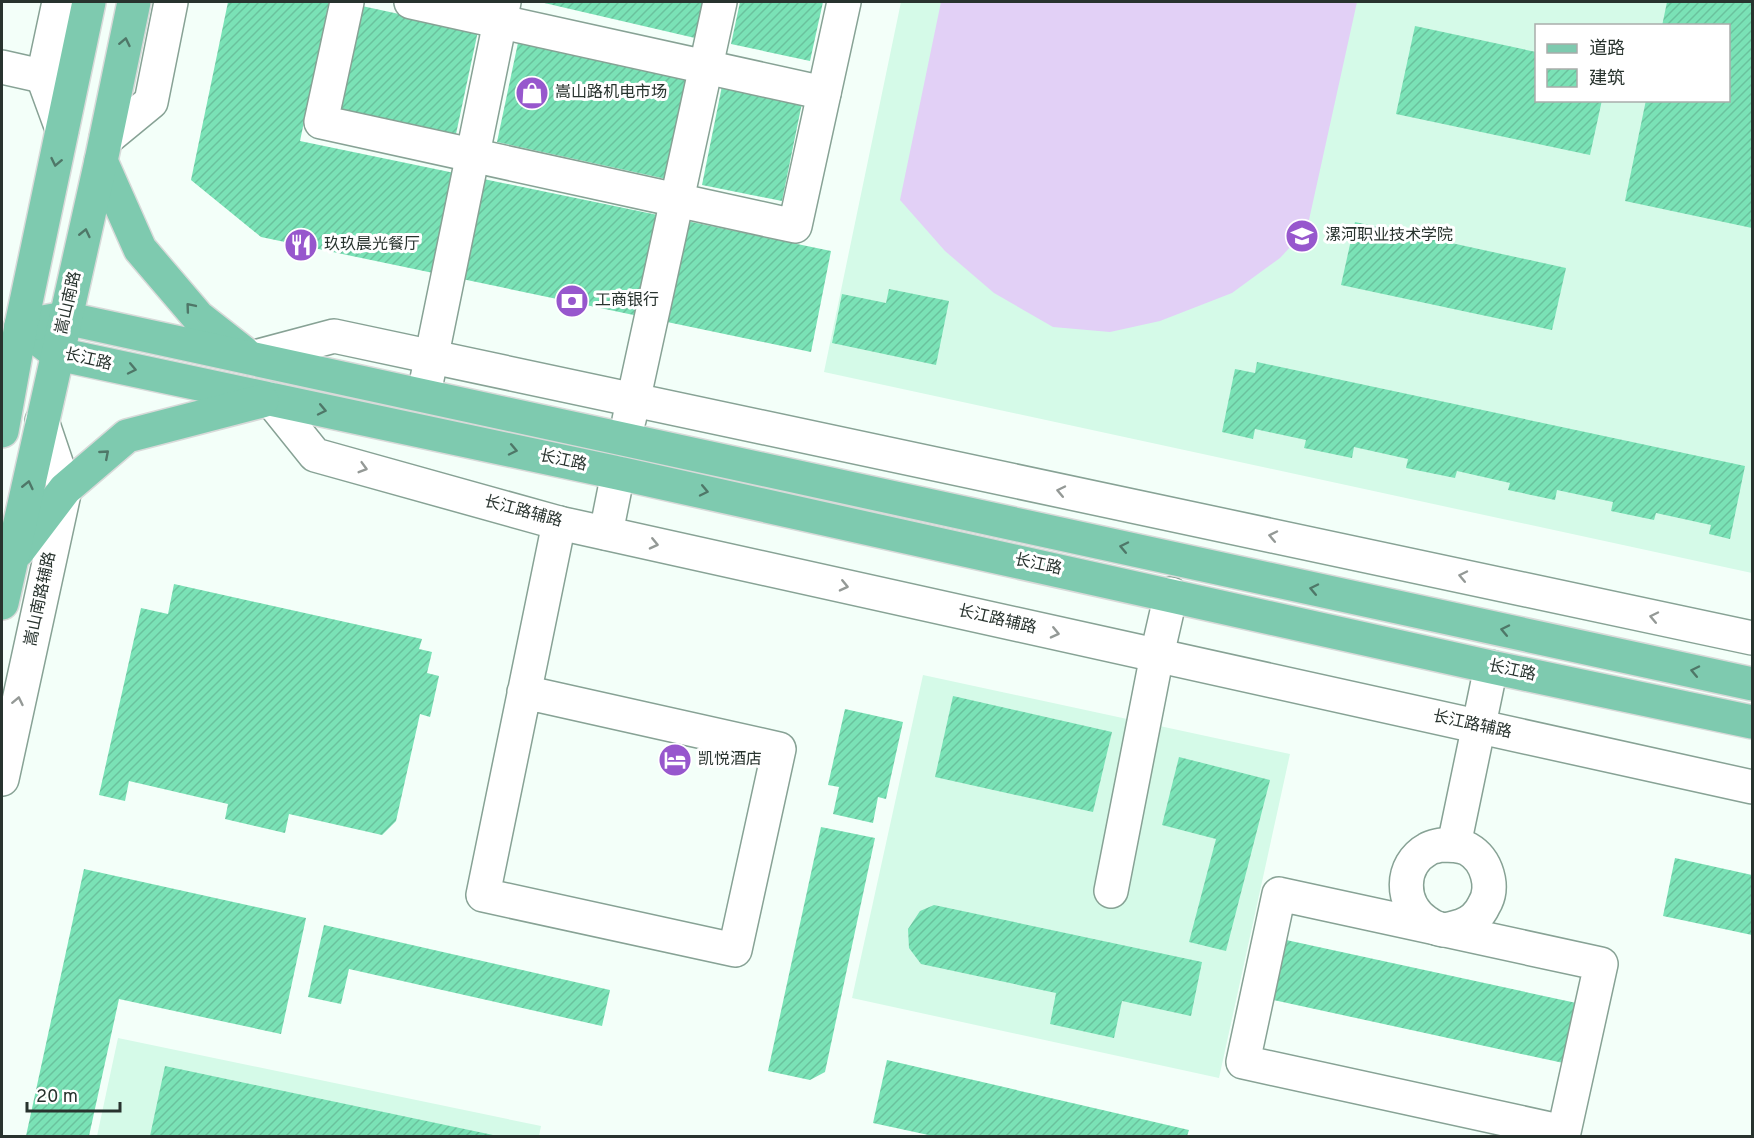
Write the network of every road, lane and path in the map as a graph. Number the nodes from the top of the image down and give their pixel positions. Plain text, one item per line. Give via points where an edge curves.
1 (59, 2) edge
2 (89, 2) edge
3 (134, 2) edge
4 (171, 2) edge
5 (347, 2) edge
6 (411, 2) edge
7 (720, 2) edge
8 (844, 2) edge
9 (502, 11) edge
10 (706, 67) junction
11 (2, 68) edge
12 (58, 80) junction
13 (824, 93) junction
14 (103, 150) junction
15 (473, 156) junction
16 (677, 200) junction
17 (65, 318) junction
18 (21, 326) junction
19 (58, 354) junction
20 (431, 357) junction
21 (251, 358) junction
22 (424, 396) junction
23 (270, 399) junction
24 (633, 400) junction
25 (42, 421) junction
26 (3, 422) edge
27 (625, 439) junction
28 (618, 473) junction
29 (65, 489) junction
30 (559, 523) junction
31 (606, 533) junction
32 (11, 560) junction
33 (1171, 594) junction
34 (2, 603) edge
35 (1752, 638) edge
36 (1157, 656) junction
37 (1491, 666) junction
38 (1752, 684) edge
39 (524, 692) junction
40 (1752, 722) edge
41 (1479, 727) junction
42 (2, 779) edge
43 (1752, 787) edge
44 (1454, 845) junction
45 (1111, 891) dead end
46 (1442, 930) junction

1 - 12 street
2 - 12 main road
14 -> 3 main road, 嵩山南路
4 - 14 street via 151,102
5 - 15 street via 321,122
6 - 9 street
7 - 10 street
8 - 13 street
9 - 10 street
9 - 15 street
10 - 13 street
10 - 16 street
11 - 12 street
12 -> 18 main road via 62,129
13 - 16 street via 795,226
17 -> 14 main road, 嵩山南路
21 -> 14 main road via 198,317 140,249
15 - 16 street
15 - 20 street
16 - 24 street
17 - 18 main road, 长江路
17 - 19 main road, 嵩山南路
17 - 21 main road, 长江路
18 - 19 main road, 长江路
18 - 26 main road
19 -> 23 main road, 长江路
19 - 25 main road, 嵩山南路
20 - 21 street via 334,336
20 - 22 street
20 - 24 street
21 - 22 main road, 长江路
22 - 27 main road, 长江路
23 -> 28 main road, 长江路
29 -> 23 main road via 127,435
23 -> 30 street, 长江路辅路 via 315,454
24 - 27 street
35 -> 24 street
25 - 29 street
32 -> 25 main road, 嵩山南路
38 -> 27 main road, 长江路
28 - 31 street
28 -> 33 main road, 长江路
29 - 32 main road
42 -> 29 street, 嵩山南路辅路
30 - 31 street, 长江路辅路
30 - 39 street
31 -> 36 street, 长江路辅路
32 - 34 main road, 嵩山南路
33 - 36 street
33 - 37 main road, 长江路
36 - 41 street, 长江路辅路
36 - 45 street
37 - 40 main road, 长江路
37 - 41 street
39 - 39 street via 483,895 735,950 779,749
41 - 43 street, 长江路辅路
41 - 44 street
44 - 46 street via 1468,849 1479,859 1490,886 1480,913 1470,922
44 - 46 street via 1428,849 1409,868 1406,880 1411,906 1419,917
46 - 46 street via 1601,964 1564,1132 1243,1062 1279,894

